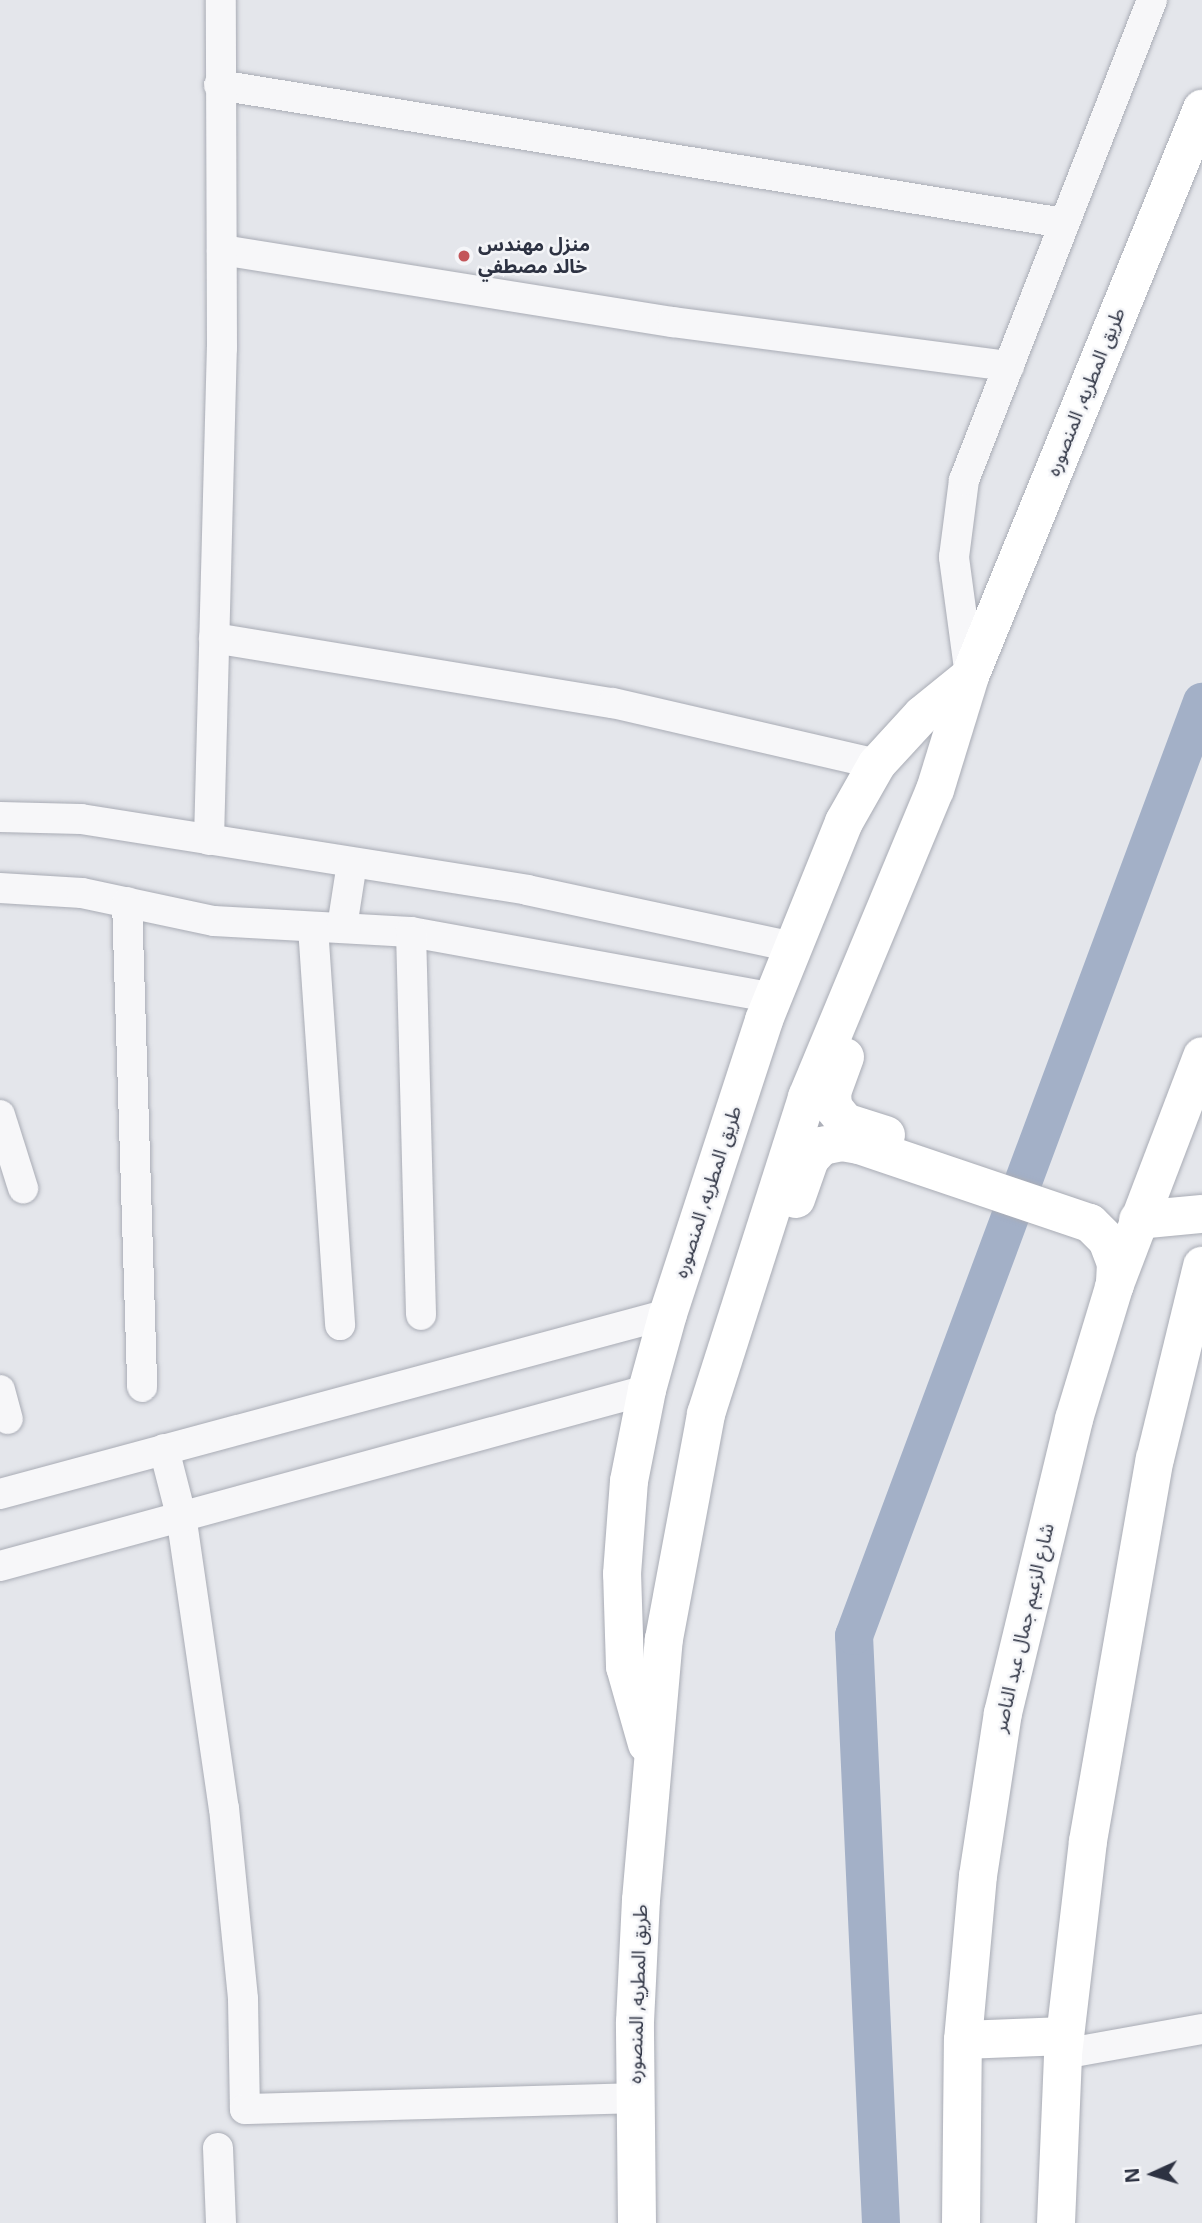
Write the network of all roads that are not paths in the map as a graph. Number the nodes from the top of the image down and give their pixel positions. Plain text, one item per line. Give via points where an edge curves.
1 (220, 0) edge
2 (1152, 0) edge
3 (219, 85) junction
4 (1202, 109) edge
5 (1065, 223) junction
6 (222, 250) junction
7 (1009, 366) junction
8 (214, 638) junction
9 (970, 676) junction
10 (877, 764) junction
11 (0, 817) edge
12 (209, 840) junction
13 (352, 863) junction
14 (0, 888) edge
15 (127, 902) junction
16 (327, 927) junction
17 (411, 932) junction
18 (793, 947) junction
19 (862, 963) junction
20 (773, 998) junction
21 (1202, 1056) edge
22 (0, 1115) edge
23 (861, 1136) junction
24 (1153, 1179) junction
25 (23, 1188) dead end
26 (1068, 1209) junction
27 (1202, 1214) edge
28 (1138, 1220) junction
29 (1202, 1266) edge
30 (1114, 1287) junction
31 (740, 1298) junction
32 (668, 1314) junction
33 (421, 1315) dead end
34 (340, 1325) dead end
35 (142, 1387) dead end
36 (0, 1390) edge
37 (647, 1390) junction
38 (8, 1419) dead end
39 (164, 1449) junction
40 (0, 1494) edge
41 (181, 1515) junction
42 (0, 1566) edge
43 (653, 1766) junction
44 (1202, 2029) edge
45 (963, 2039) junction
46 (1064, 2045) junction
47 (634, 2098) junction
48 (218, 2148) dead end
49 (221, 2223) edge
50 (637, 2223) edge
51 (961, 2223) edge
52 (1056, 2223) edge

1 - 3 street
2 - 5 street
3 - 5 street
3 - 6 street
4 - 9 main road, طريق المطريه, المنصوره
5 - 7 street
6 - 7 street via 673,322
6 - 8 street
7 - 9 street via 964,480 957,531 954,557
8 - 10 street via 613,703
8 - 12 street
9 - 10 main road, طريق المطريه, المنصوره via 922,715
9 - 19 main road, طريق المطريه, المنصوره via 935,790
10 - 18 main road, طريق المطريه, المنصوره via 844,822
11 - 12 street via 82,819
12 - 13 street
13 - 16 street
13 - 18 street via 527,890
14 - 15 street via 82,892
15 - 16 street via 214,921
15 - 35 street
16 - 17 street
16 - 34 street
17 - 20 street
17 - 33 street
18 - 20 main road, طريق المطريه, المنصوره
19 - 23 main road via 864,999 832,1091 833,1107
19 - 31 main road, طريق المطريه, المنصوره via 798,1122
20 - 32 main road, طريق المطريه, المنصوره
21 - 24 main road, شارع الزعيم جمال عبد الناصر
22 - 25 street
23 - 26 main road
23 - 31 main road via 822,1146 810,1159 771,1269 762,1283
24 - 26 main road via 1137,1196 1116,1207
24 - 28 main road, شارع الزعيم جمال عبد الناصر
26 - 30 main road via 1107,1240 1116,1263
27 - 28 main road
28 - 30 main road, شارع الزعيم جمال عبد الناصر
29 - 46 main road via 1155,1459 1123,1630 1088,1841
30 - 45 main road, شارع الزعيم جمال عبد الناصر via 1074,1419 1003,1713 978,1876
31 - 43 main road, طريق المطريه, المنصوره via 706,1414 664,1639
32 - 37 main road, طريق المطريه, المنصوره
32 - 39 street
36 - 38 street
37 - 41 street
37 - 43 main road, طريق المطريه, المنصوره via 629,1481 622,1574 625,1667
39 - 40 street
39 - 41 street
41 - 42 street
41 - 47 street via 224,1808 243,1999 245,2109
43 - 47 main road, طريق المطريه, المنصوره via 641,1900
44 - 46 street
45 - 46 main road
45 - 51 main road, شارع الزعيم جمال عبد الناصر
46 - 52 main road
47 - 50 main road, طريق المطريه, المنصوره
48 - 49 street

